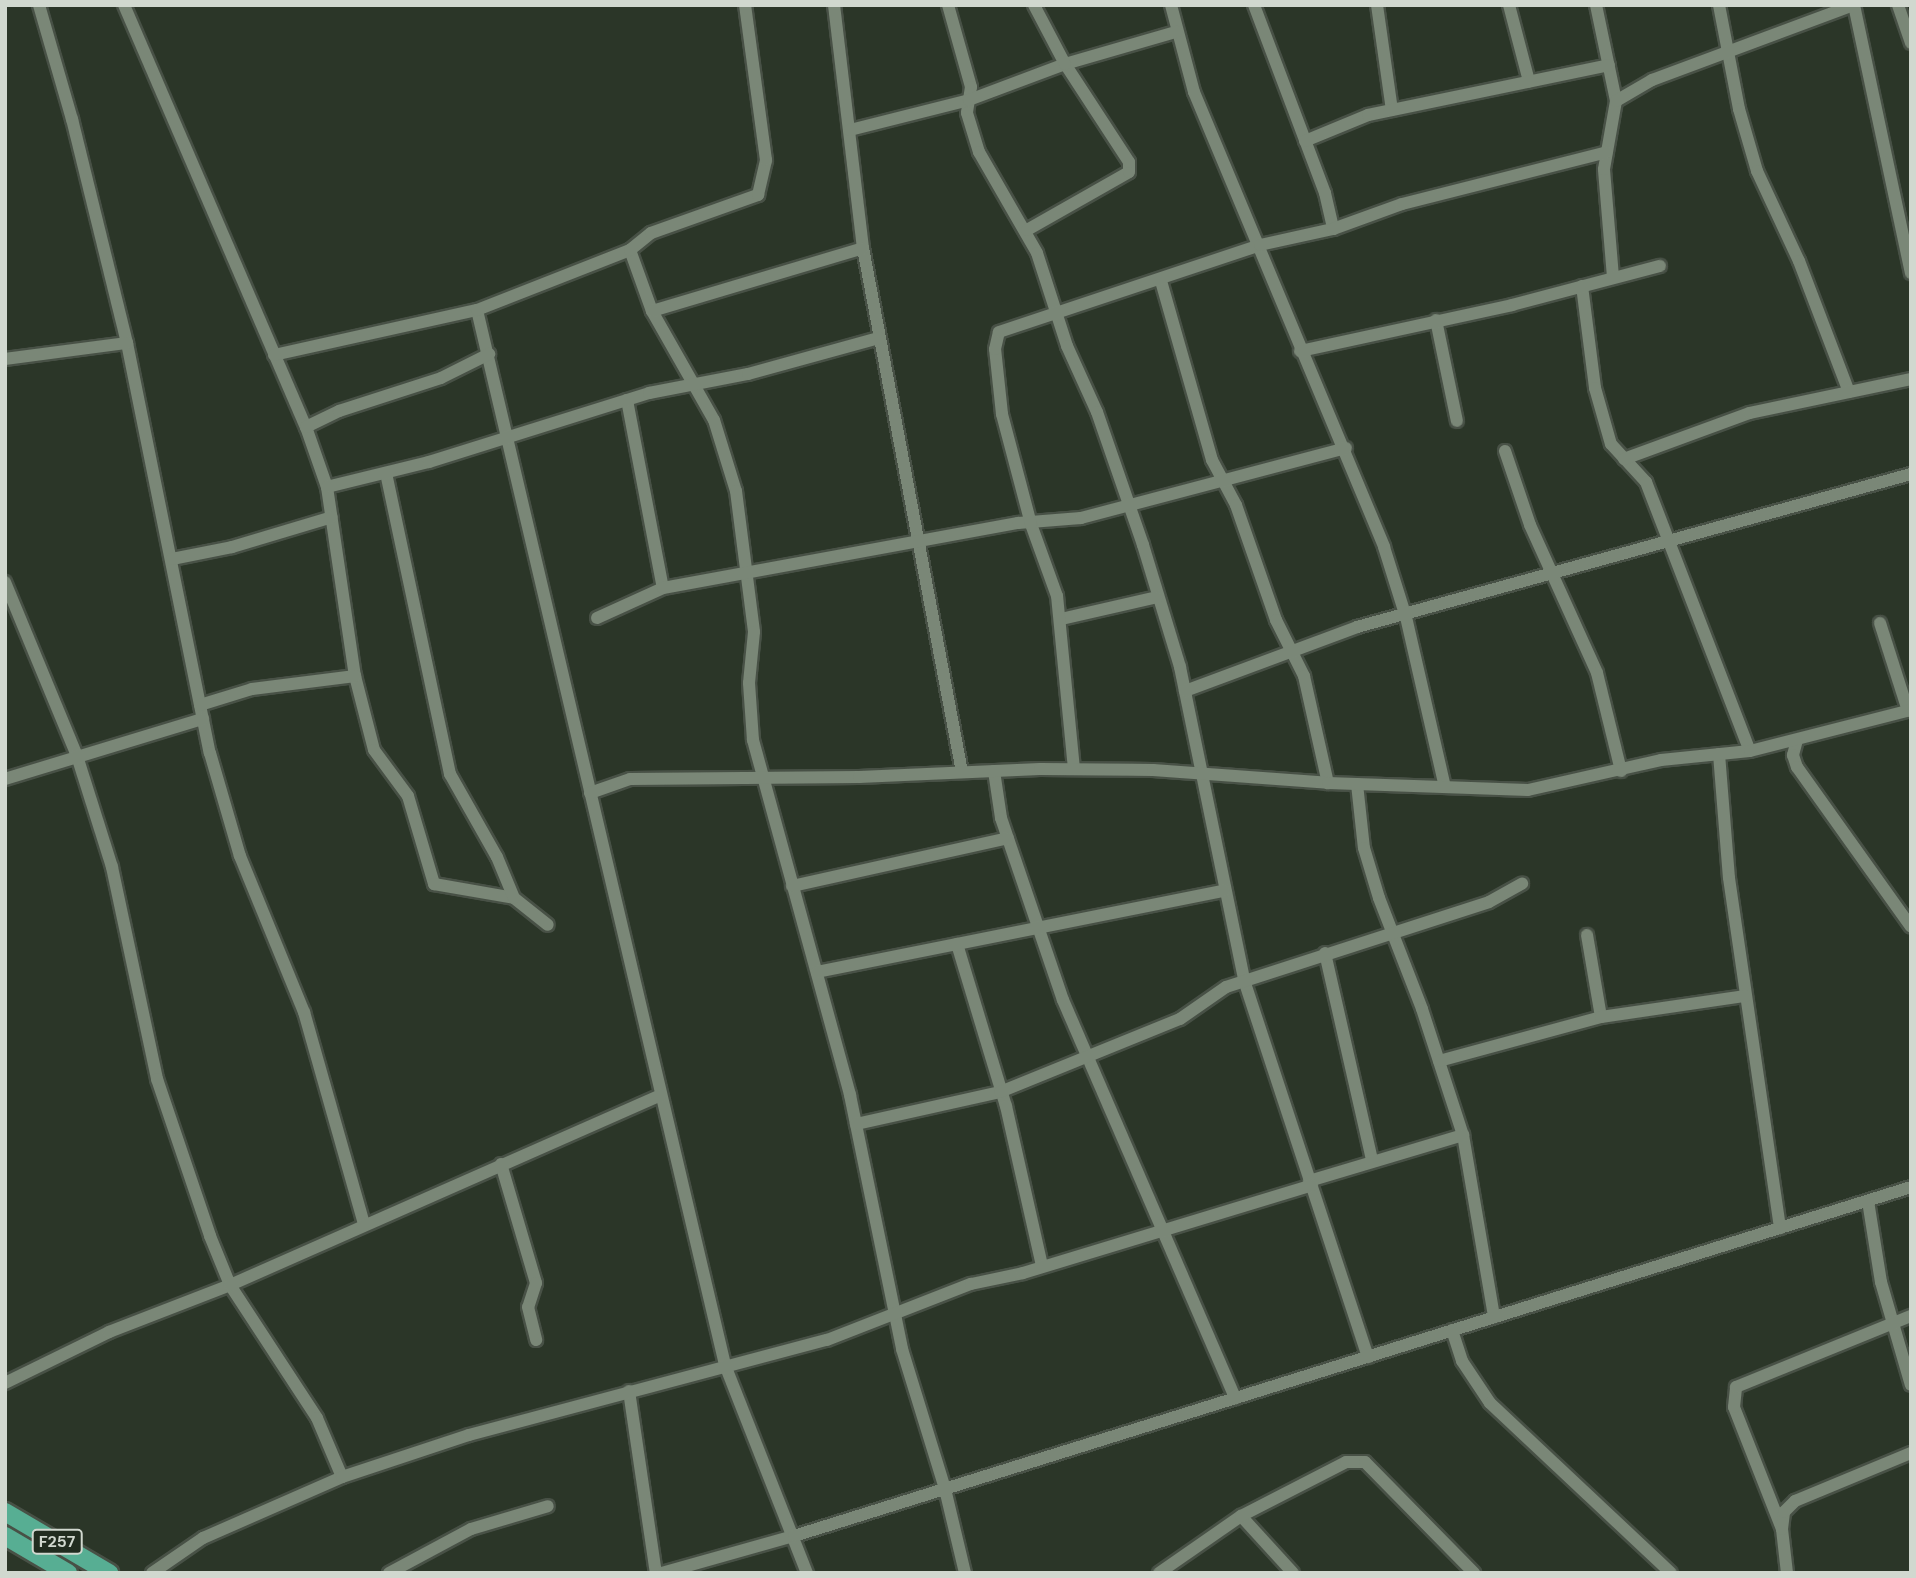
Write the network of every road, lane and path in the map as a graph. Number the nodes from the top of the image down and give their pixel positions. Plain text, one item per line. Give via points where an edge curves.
1 (39, 5) edge
2 (124, 5) edge
3 (745, 5) edge
4 (834, 5) edge
5 (947, 5) edge
6 (1034, 5) edge
7 (1171, 5) edge
8 (1254, 5) edge
9 (1377, 5) edge
10 (1509, 5) edge
11 (1596, 5) edge
12 (1719, 5) edge
13 (1898, 5) edge
14 (1177, 32) junction
15 (1911, 43) edge
16 (1730, 50) junction
17 (1065, 64) junction
18 (1609, 65) junction
19 (1529, 81) junction
20 (969, 100) junction
21 (1616, 101) junction
22 (1392, 110) junction
23 (850, 130) junction
24 (1305, 141) junction
25 (1607, 152) junction
26 (1333, 229) junction
27 (1027, 230) junction
28 (1260, 245) junction
29 (863, 248) junction
30 (630, 250) junction
31 (1660, 266) dead end
32 (1911, 273) edge
33 (1613, 277) junction
34 (1161, 281) junction
35 (1582, 286) junction
36 (477, 310) junction
37 (1058, 310) junction
38 (652, 311) junction
39 (1436, 320) junction
40 (879, 338) junction
41 (127, 343) junction
42 (1300, 351) junction
43 (274, 355) junction
44 (489, 355) junction
45 (5, 359) edge
46 (1911, 379) edge
47 (694, 384) junction
48 (1849, 392) junction
49 (626, 400) junction
50 (1457, 421) dead end
51 (306, 427) junction
52 (511, 438) junction
53 (1346, 448) junction
54 (1505, 451) dead end
55 (1624, 459) junction
56 (386, 473) junction
57 (1911, 474) edge
58 (1222, 484) junction
59 (327, 487) junction
60 (1128, 508) junction
61 (332, 517) junction
62 (1031, 524) junction
63 (921, 540) junction
64 (1669, 541) junction
65 (172, 559) junction
66 (1550, 571) junction
67 (747, 574) junction
68 (5, 582) edge
69 (663, 588) junction
70 (1157, 597) junction
71 (8, 599) edge
72 (1406, 617) junction
73 (597, 618) dead end
74 (1061, 619) junction
75 (1880, 624) dead end
76 (1289, 650) junction
77 (355, 676) junction
78 (1185, 691) junction
79 (200, 705) junction
80 (1910, 710) edge
81 (203, 719) junction
82 (1797, 740) junction
83 (1750, 751) junction
84 (1719, 754) junction
85 (76, 755) junction
86 (1074, 769) junction
87 (994, 771) junction
88 (1621, 771) junction
89 (962, 772) junction
90 (1199, 773) junction
91 (762, 778) junction
92 (5, 779) edge
93 (1328, 783) junction
94 (1357, 784) junction
95 (1446, 787) junction
96 (590, 793) junction
97 (1009, 838) junction
98 (1522, 884) dead end
99 (792, 886) junction
100 (1224, 891) junction
101 (514, 898) junction
102 (548, 925) dead end
103 (1911, 927) edge
104 (1040, 928) junction
105 (1393, 934) junction
106 (1587, 935) dead end
107 (957, 944) junction
108 (1325, 953) junction
109 (817, 972) junction
110 (1244, 980) junction
111 (1745, 996) junction
112 (1601, 1017) junction
113 (1088, 1056) junction
114 (1439, 1060) junction
115 (1000, 1092) junction
116 (660, 1095) junction
117 (856, 1124) junction
118 (1463, 1135) junction
119 (1372, 1160) junction
120 (501, 1164) junction
121 (1310, 1183) junction
122 (1911, 1187) edge
123 (1868, 1200) junction
124 (364, 1224) junction
125 (1780, 1228) junction
126 (1159, 1230) junction
127 (1042, 1266) junction
128 (230, 1285) junction
129 (894, 1312) junction
130 (1911, 1316) edge
131 (1494, 1317) junction
132 (1892, 1323) junction
133 (1452, 1330) junction
134 (536, 1340) dead end
135 (1368, 1357) junction
136 (724, 1365) junction
137 (5, 1383) edge
138 (1911, 1385) edge
139 (629, 1391) junction
140 (1234, 1398) junction
141 (1911, 1453) edge
142 (342, 1477) junction
143 (945, 1489) junction
144 (548, 1506) dead end
145 (5, 1512) edge
146 (1241, 1516) junction
147 (1782, 1529) junction
148 (5, 1536) edge
149 (794, 1536) junction
150 (68, 1573) edge
151 (109, 1573) edge
152 (152, 1573) edge
153 (389, 1573) edge
154 (656, 1573) edge
155 (662, 1573) edge
156 (807, 1573) edge
157 (965, 1573) edge
158 (1159, 1573) edge
159 (1293, 1573) edge
160 (1474, 1573) edge
161 (1671, 1573) edge
162 (1787, 1573) edge

1 - 41 street
2 - 43 street
3 - 30 street via 766,160 758,195 651,233
4 - 23 street
5 - 20 street via 971,87
6 - 17 street
7 - 14 street
8 - 24 street
9 - 22 street
10 - 19 street
11 - 18 street
12 - 16 street
13 - 15 street
14 - 17 street
14 - 28 street via 1194,92
16 - 21 street via 1652,80
16 - 32 street via 1854,5
16 - 48 street via 1739,109 1757,171 1799,261
17 - 20 street
17 - 27 street via 1129,162 1129,172
18 - 19 street
18 - 21 street
19 - 22 street
20 - 23 street
20 - 27 street via 967,113 979,152
21 - 25 street
22 - 24 street
23 - 29 street
24 - 26 street
25 - 26 street via 1402,204
25 - 33 street
26 - 28 street
27 - 37 street
28 - 34 street
28 - 42 street
29 - 38 street
29 - 40 street
30 - 36 street
30 - 38 street
31 - 33 street
33 - 35 street
34 - 37 street
34 - 58 street
35 - 39 street
35 - 55 street via 1595,388 1611,444
36 - 43 street
36 - 44 street
37 - 60 street via 1067,346 1097,412
37 - 62 street via 999,332 995,349 1002,414
38 - 47 street
39 - 42 street
39 - 50 street
40 - 47 street
40 - 63 street
41 - 45 street
41 - 65 street
42 - 53 street
43 - 51 street
44 - 51 street via 441,379 339,411
44 - 52 street
46 - 48 street
47 - 49 street
47 - 67 street via 714,420 736,491
48 - 55 street via 1750,413
49 - 52 street
49 - 69 street
51 - 59 street
52 - 56 street
52 - 96 street
53 - 58 street
53 - 72 street
54 - 66 street
55 - 64 street via 1646,482
56 - 59 street
56 - 101 street via 450,774 498,857
57 - 64 street
58 - 60 street
58 - 76 street via 1236,505
59 - 61 street
60 - 62 street
60 - 70 street
61 - 65 street via 232,547
61 - 77 street
62 - 63 street
62 - 74 street via 1047,561
63 - 67 street
63 - 89 street
64 - 66 street
64 - 83 street
65 - 79 street
66 - 72 street
66 - 88 street via 1597,673
67 - 69 street
67 - 91 street via 754,632 750,683 753,740
68 - 71 street
69 - 73 street
70 - 74 street
70 - 78 street
71 - 85 street
72 - 76 street
72 - 95 street
74 - 86 street
75 - 80 street
76 - 78 street
76 - 93 street via 1304,676
77 - 79 street via 252,689
77 - 101 street via 374,750 408,796 434,884
78 - 90 street
79 - 81 street
80 - 82 street
81 - 85 street
81 - 124 street via 240,856 304,1012
82 - 83 street
82 - 103 street via 1793,755 1797,767
83 - 84 street
84 - 88 street via 1661,760
84 - 111 street
85 - 92 street
85 - 128 street via 112,867 160,1091
86 - 87 street
86 - 90 street
87 - 89 street
87 - 97 street
88 - 95 street via 1528,790
89 - 91 street
90 - 93 street
90 - 100 street
91 - 96 street via 630,779
91 - 99 street
93 - 94 street
94 - 95 street
94 - 105 street via 1364,848
96 - 116 street
97 - 99 street
97 - 104 street
98 - 105 street via 1489,902
99 - 109 street
100 - 104 street
100 - 110 street
101 - 102 street
104 - 107 street
104 - 113 street
105 - 108 street
105 - 114 street
106 - 112 street
107 - 109 street
107 - 115 street
108 - 110 street
108 - 119 street
109 - 117 street
110 - 113 street via 1205,999 1180,1019
110 - 121 street
111 - 112 street
111 - 125 street
112 - 114 street
113 - 115 street
113 - 126 street
114 - 118 street
115 - 117 street
115 - 127 street
116 - 120 street
116 - 136 street
117 - 129 street
118 - 119 street
118 - 131 street
119 - 121 street
120 - 124 street
120 - 134 street via 536,1283 528,1307
121 - 126 street
121 - 135 street
122 - 123 street
123 - 125 street
123 - 132 street
124 - 128 street
125 - 131 street
126 - 127 street
126 - 140 street
127 - 129 street via 971,1284
128 - 137 street via 110,1332
128 - 142 street via 317,1418
129 - 136 street via 827,1339
129 - 143 street
130 - 132 street
131 - 133 street
132 - 138 street
132 - 147 street via 1736,1387 1734,1407
133 - 135 street
133 - 161 street via 1462,1361 1490,1403
135 - 140 street
136 - 139 street
136 - 149 street
139 - 142 street via 469,1435
139 - 154 street
140 - 143 street
141 - 147 street via 1795,1502 1784,1513
142 - 152 street via 203,1538
143 - 149 street
143 - 157 street
144 - 153 street via 471,1529
145 - 151 main road, F257
146 - 158 street
146 - 159 street
146 - 160 street via 1321,1472 1346,1462 1365,1462
147 - 162 street
148 - 150 main road, F257
149 - 155 street
149 - 156 street

